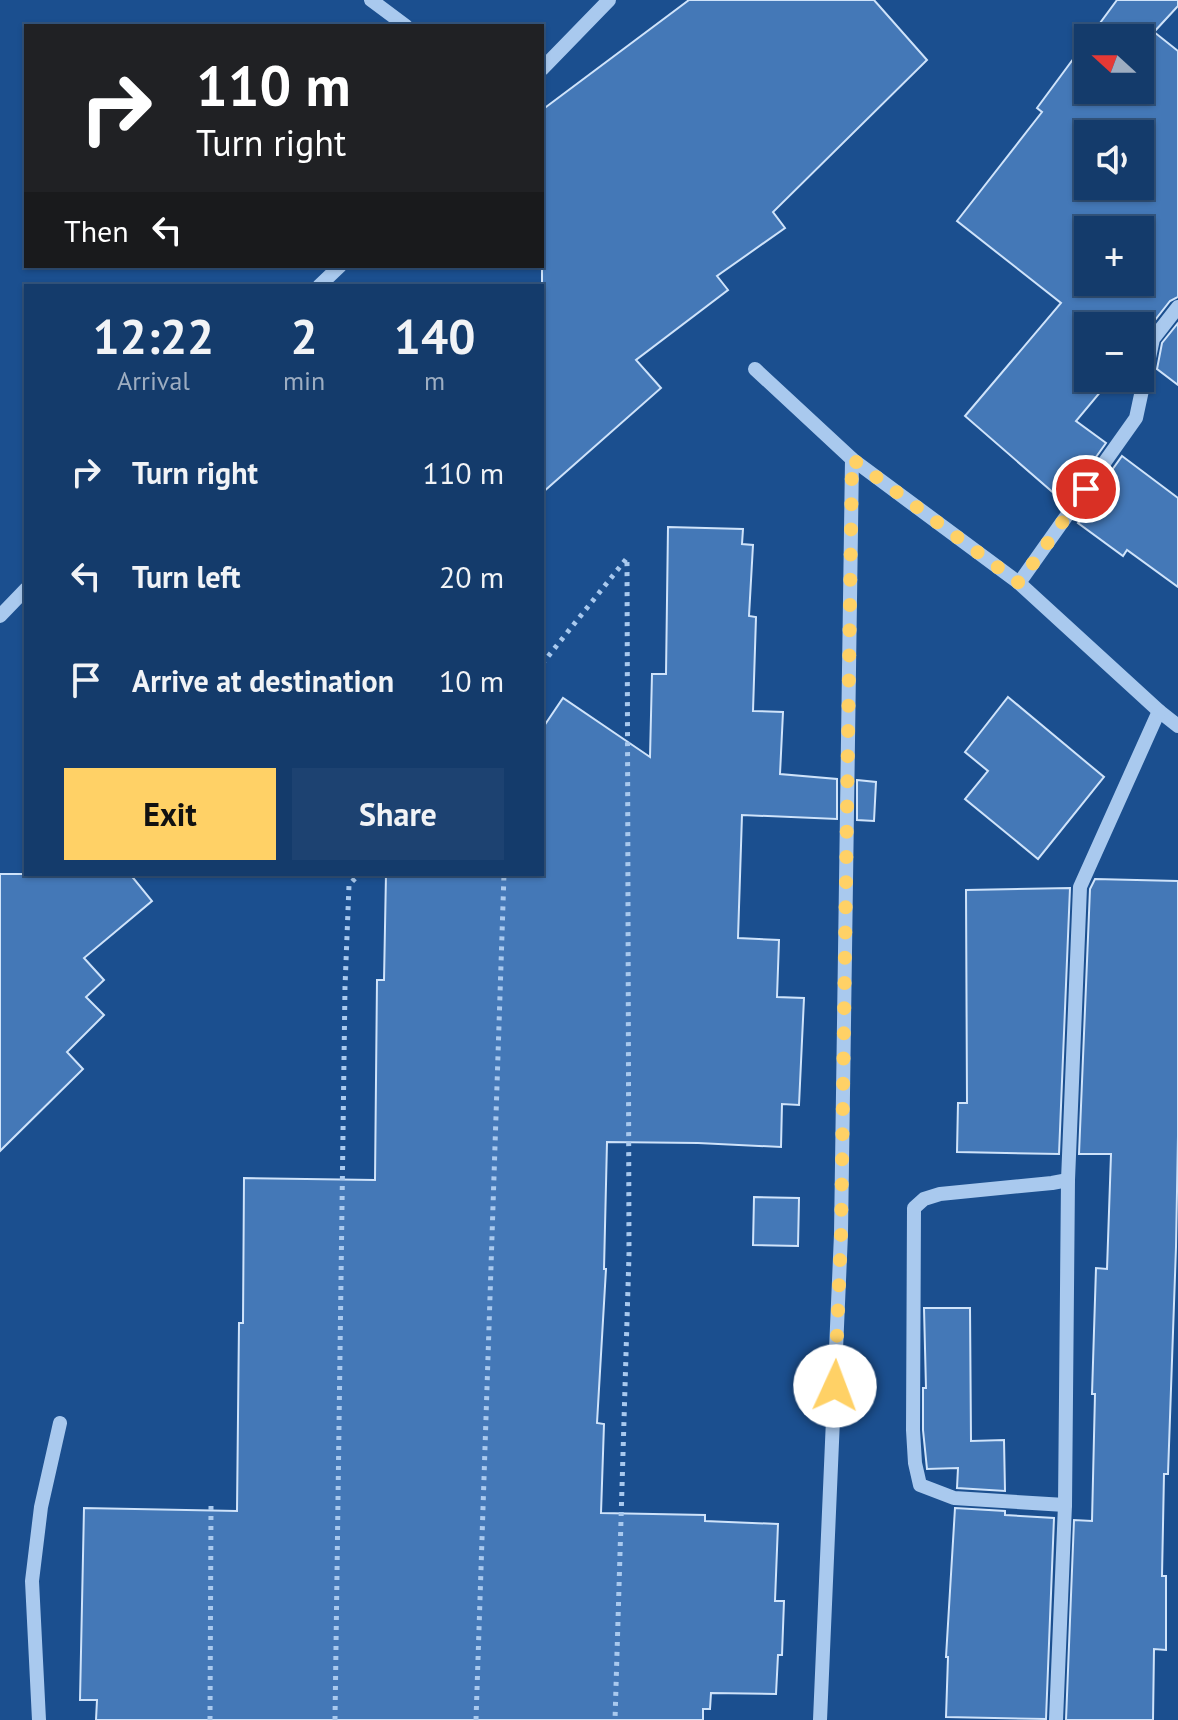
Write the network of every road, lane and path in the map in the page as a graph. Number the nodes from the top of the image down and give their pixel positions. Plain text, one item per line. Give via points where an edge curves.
1 (371, 0) edge
2 (609, 0) edge
3 (403, 24) edge
4 (544, 67) edge
5 (338, 268) edge
6 (321, 284) edge
7 (1178, 307) edge
8 (755, 369) dead end
9 (852, 459) junction
10 (1019, 583) junction
11 (24, 591) edge
12 (0, 616) edge
13 (544, 662) edge
14 (1159, 711) junction
15 (1178, 726) edge
16 (357, 876) edge
17 (504, 876) edge
18 (1068, 1180) junction
19 (60, 1423) dead end
20 (1065, 1505) junction
21 (211, 1506) dead end
22 (39, 1720) edge
23 (210, 1720) edge
24 (335, 1720) edge
25 (476, 1720) edge
26 (615, 1720) edge
27 (820, 1720) edge
28 (1056, 1720) edge

1 - 3 street
2 - 4 street
5 - 6 street
7 - 10 street via 1153,339 1136,418
8 - 9 street
9 - 10 street
9 - 27 street via 841,1234
10 - 14 street
11 - 12 street
13 - 26 path via 627,558 629,1254
14 - 15 street
14 - 18 street via 1080,887
16 - 24 path via 349,885 345,987
17 - 25 path
18 - 20 street
18 - 20 street via 940,1194 914,1208 913,1430 920,1485 954,1498
19 - 22 street via 41,1507 32,1581
20 - 28 street
21 - 23 path

